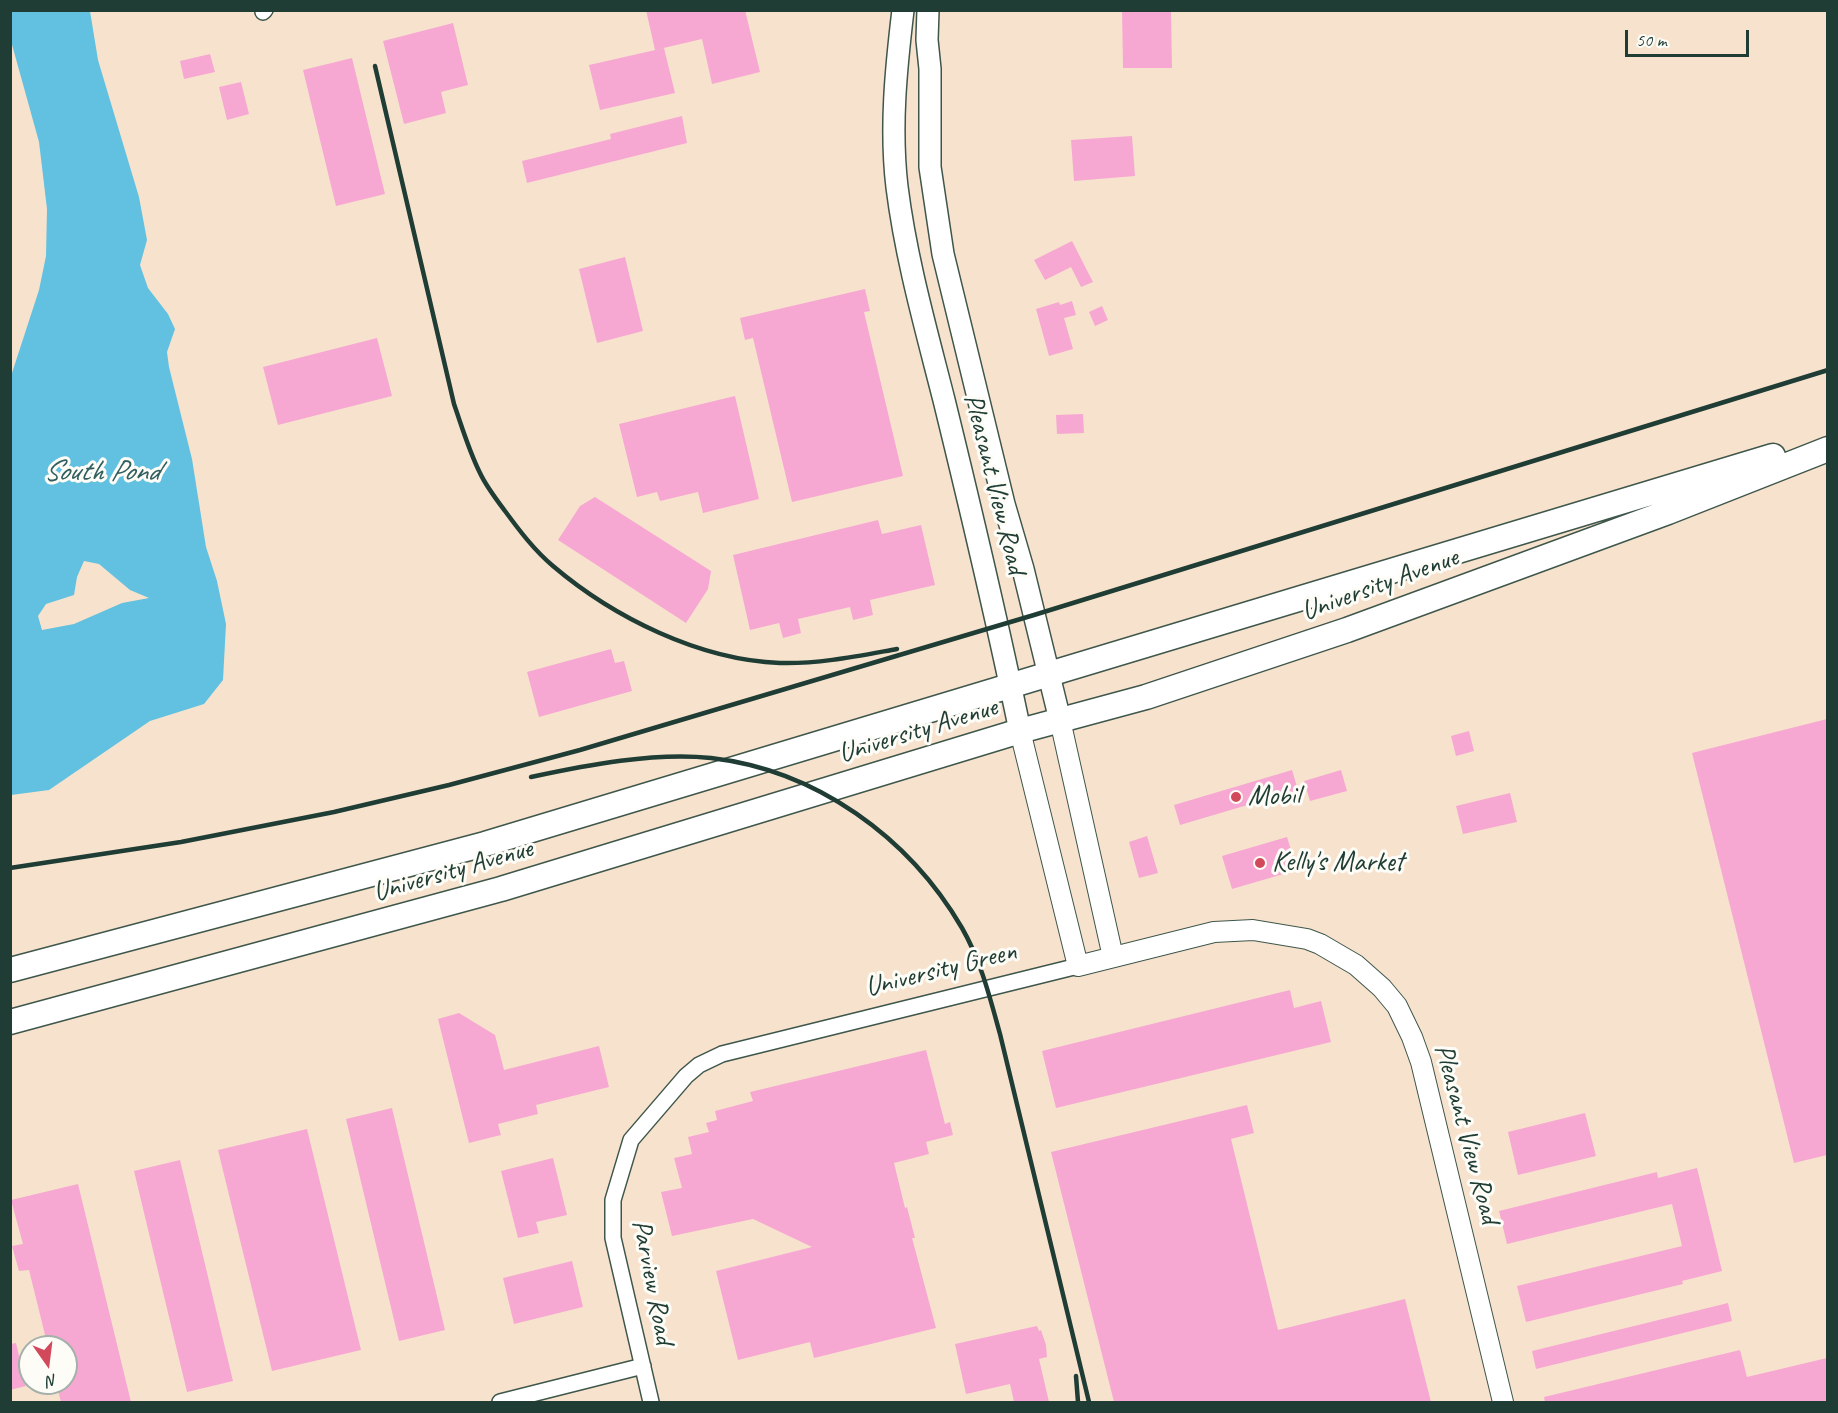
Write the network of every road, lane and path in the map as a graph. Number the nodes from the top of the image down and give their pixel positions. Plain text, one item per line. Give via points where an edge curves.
1 (903, 10) edge
2 (928, 10) edge
3 (1827, 440) edge
4 (1827, 449) edge
5 (1048, 673) junction
6 (1011, 684) junction
7 (1060, 720) junction
8 (1020, 731) junction
9 (1295, 937) joint
10 (1113, 957) junction
11 (1078, 966) junction
12 (10, 970) edge
13 (10, 1022) edge
14 (633, 1138) joint
15 (643, 1366) junction
16 (500, 1402) edge
17 (651, 1402) edge
18 (1503, 1402) edge

1 - 6 main road, Pleasant View Road via 894,119 897,186 910,262
2 - 5 main road, Pleasant View Road via 930,167 943,254
3 - 5 main road, University Avenue
4 - 7 main road, University Avenue via 1347,630 1146,697
5 - 6 main road, University Avenue
5 - 7 main road, Pleasant View Road
6 - 8 main road, Pleasant View Road
6 - 12 main road, University Avenue via 485,844
7 - 8 main road, University Avenue
7 - 10 street, Pleasant View Road
8 - 11 street, Pleasant View Road
8 - 13 main road, University Avenue via 501,889
9 - 10 street, University Green via 1253,930 1214,932
9 - 18 street, Pleasant View Road via 1320,944 1356,965 1382,988 1412,1036
10 - 11 street, University Green
11 - 14 street, University Green via 722,1054 686,1076
14 - 15 street, Parview Road via 618,1179 612,1220 618,1264
15 - 16 street
15 - 17 street, Parview Road

